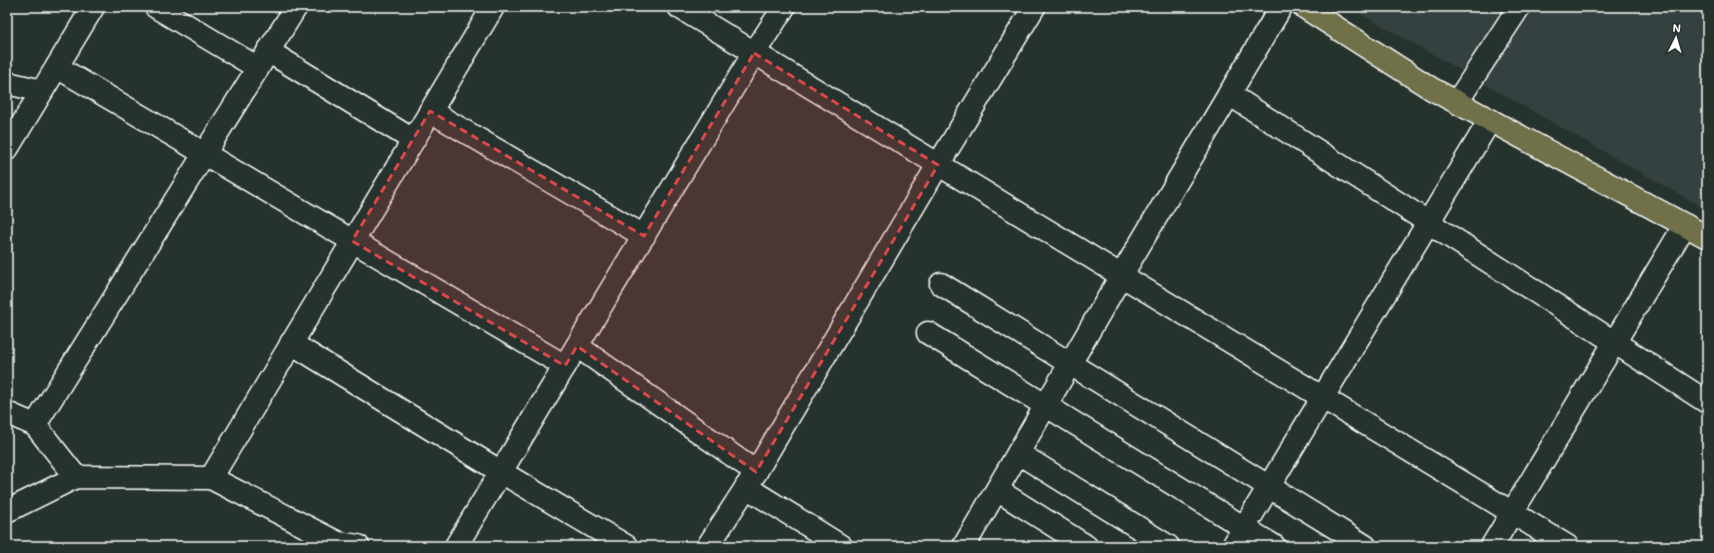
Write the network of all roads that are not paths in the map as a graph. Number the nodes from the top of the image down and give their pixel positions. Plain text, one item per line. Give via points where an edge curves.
1 (93, 7) edge
2 (156, 7) edge
3 (296, 7) edge
4 (492, 7) edge
5 (679, 7) edge
6 (784, 7) edge
7 (1034, 7) edge
8 (1281, 7) edge
9 (1304, 7) edge
10 (1519, 7) edge
11 (754, 52) junction
12 (263, 59) junction
13 (57, 66) junction
14 (7, 83) edge
15 (42, 91) junction
16 (1229, 94) junction
17 (1457, 102) junction
18 (430, 111) junction
19 (1490, 120) junction
20 (413, 140) junction
21 (7, 148) edge
22 (205, 153) junction
23 (938, 165) junction
24 (1428, 223) junction
25 (1685, 225) junction
26 (644, 236) junction
27 (1707, 237) edge
28 (352, 241) junction
29 (1121, 276) junction
30 (941, 284) dead end
31 (928, 333) dead end
32 (1614, 342) junction
33 (291, 343) junction
34 (577, 346) junction
35 (1070, 364) junction
36 (565, 366) junction
37 (1323, 398) junction
38 (1707, 402) edge
39 (1046, 406) junction
40 (7, 414) edge
41 (35, 425) junction
42 (1018, 453) junction
43 (501, 472) junction
44 (76, 477) junction
45 (211, 478) junction
46 (751, 480) junction
47 (1269, 487) junction
48 (997, 490) junction
49 (7, 510) edge
50 (1512, 513) junction
51 (1244, 528) junction
52 (970, 544) edge
53 (358, 546) edge
54 (456, 546) edge
55 (626, 546) edge
56 (708, 546) edge
57 (841, 546) edge
58 (1086, 546) edge
59 (1168, 546) edge
60 (1233, 546) edge
61 (1274, 546) edge
62 (1365, 546) edge
63 (1492, 546) edge
64 (1567, 546) edge

1 - 13 street
2 - 12 street
3 - 12 street
4 - 18 street
5 - 11 street
6 - 11 street
7 - 23 street
8 - 16 street
9 - 17 main road via 1432,89
10 - 17 street
11 - 23 street
11 - 26 street
12 - 20 street
12 - 22 street
13 - 15 street
13 - 22 street
14 - 15 street
15 - 21 street
16 - 24 street
16 - 29 street
17 - 19 main road
18 - 20 street
18 - 26 street
19 - 24 street
19 - 25 main road
20 - 28 street
22 - 28 street
22 - 41 street
23 - 29 street
23 - 46 street
24 - 32 street
24 - 37 street
25 - 27 main road
25 - 32 street
26 - 34 street
28 - 33 street
28 - 36 street
29 - 35 street
29 - 37 street
30 - 35 street
31 - 39 street
32 - 38 street
32 - 50 street
33 - 43 street
33 - 45 street
34 - 36 street
34 - 46 street
35 - 39 street
35 - 47 street
36 - 43 street
37 - 47 street
37 - 50 street
39 - 42 street
39 - 51 street
40 - 41 street
41 - 44 street
42 - 48 street
42 - 59 street
43 - 54 street
43 - 55 street
44 - 45 street
44 - 49 street
45 - 53 street via 338,543
46 - 56 street
46 - 57 street
47 - 51 street
47 - 62 street
48 - 52 street
48 - 58 street
50 - 63 street
50 - 64 street
51 - 60 street
51 - 61 street

